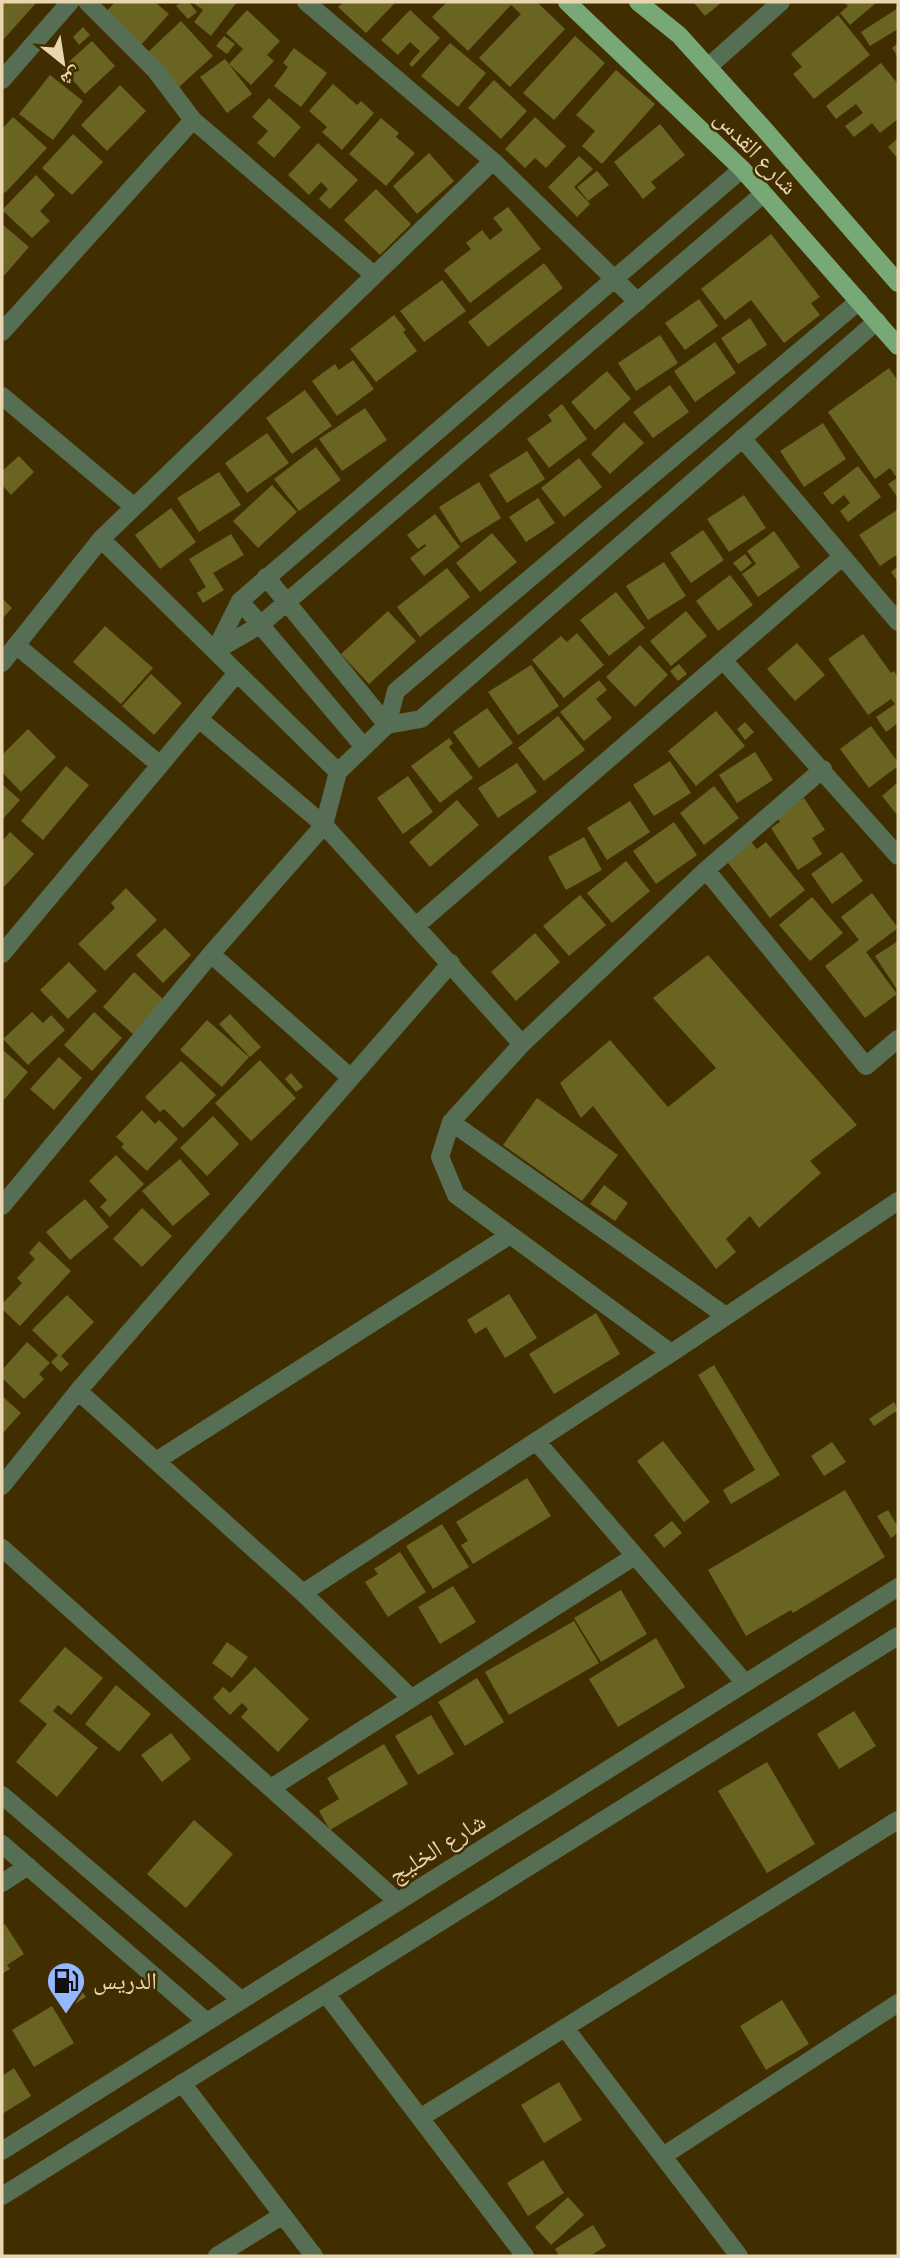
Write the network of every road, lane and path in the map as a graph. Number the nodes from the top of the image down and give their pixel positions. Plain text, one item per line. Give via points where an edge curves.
1 (70, 2) edge
2 (88, 2) edge
3 (306, 2) edge
4 (567, 2) edge
5 (638, 2) edge
6 (781, 2) edge
7 (708, 67) junction
8 (2, 80) edge
9 (193, 120) junction
10 (493, 160) junction
11 (742, 169) junction
12 (764, 194) junction
13 (374, 275) junction
14 (616, 279) junction
15 (898, 284) edge
16 (859, 300) junction
17 (638, 302) junction
18 (877, 321) junction
19 (2, 332) edge
20 (898, 346) edge
21 (2, 396) edge
22 (742, 438) junction
23 (133, 506) junction
24 (101, 539) junction
25 (842, 557) junction
26 (266, 577) junction
27 (240, 601) junction
28 (286, 603) junction
29 (898, 622) edge
30 (260, 625) junction
31 (16, 645) junction
32 (215, 651) junction
33 (723, 660) junction
34 (2, 663) edge
35 (237, 673) junction
36 (199, 719) junction
37 (387, 725) junction
38 (364, 747) junction
39 (160, 765) junction
40 (823, 769) junction
41 (338, 772) junction
42 (324, 825) junction
43 (898, 856) edge
44 (706, 870) junction
45 (416, 925) junction
46 (2, 954) edge
47 (211, 954) junction
48 (451, 963) junction
49 (898, 1039) edge
50 (522, 1044) junction
51 (351, 1078) junction
52 (452, 1122) junction
53 (898, 1201) edge
54 (2, 1206) edge
55 (510, 1235) junction
56 (726, 1317) junction
57 (671, 1353) junction
58 (78, 1391) junction
59 (536, 1441) junction
60 (156, 1461) junction
61 (2, 1486) edge
62 (2, 1548) edge
63 (635, 1556) junction
64 (898, 1587) edge
65 (303, 1593) junction
66 (898, 1636) edge
67 (745, 1683) junction
68 (411, 1698) junction
69 (271, 1788) junction
70 (2, 1795) edge
71 (898, 1820) edge
72 (2, 1844) edge
73 (28, 1866) junction
74 (2, 1883) edge
75 (398, 1902) junction
76 (326, 1994) junction
77 (241, 2000) junction
78 (898, 2003) edge
79 (207, 2022) junction
80 (565, 2028) junction
81 (182, 2083) junction
82 (420, 2118) junction
83 (2, 2151) edge
84 (663, 2156) junction
85 (2, 2196) edge
86 (283, 2215) junction
87 (217, 2256) edge
88 (314, 2256) edge
89 (525, 2256) edge
90 (739, 2256) edge

1 - 8 street
2 - 9 street via 156,71
3 - 10 street
4 - 11 main road, شارع القدس
5 - 7 main road via 679,35
6 - 7 street
7 - 15 main road
9 - 13 street
9 - 19 street
10 - 13 street
10 - 14 street
11 - 12 main road, شارع القدس
11 - 14 street
12 - 16 main road, شارع القدس
12 - 17 street
13 - 23 street
14 - 17 street
14 - 26 street
16 - 18 main road, شارع القدس
16 - 37 street via 396,691
17 - 28 street
18 - 20 main road, شارع القدس
18 - 22 street
21 - 23 street
22 - 25 street
22 - 37 street via 421,719
23 - 24 street
24 - 31 street
24 - 32 street
25 - 29 street
25 - 33 street
26 - 27 street
26 - 28 street
27 - 30 street
27 - 32 street
28 - 30 street
28 - 37 street
30 - 32 street
30 - 38 street
31 - 34 street
31 - 39 street
32 - 35 street
33 - 40 street
33 - 45 street
35 - 36 street
35 - 41 street
36 - 39 street
36 - 42 street
37 - 38 street
38 - 41 street
39 - 46 street
40 - 43 street
40 - 44 street
41 - 42 street
42 - 45 street
42 - 47 street
44 - 49 street via 866,1066
44 - 50 street
45 - 48 street
47 - 51 street
47 - 54 street
48 - 50 street
48 - 51 street
50 - 52 street
51 - 58 street
52 - 55 street via 440,1157 456,1195
52 - 56 street
53 - 56 street
55 - 57 street
55 - 60 street
56 - 57 street
57 - 59 street
58 - 60 street
58 - 61 street
59 - 63 street
59 - 65 street
60 - 65 street
62 - 69 street
63 - 67 street
63 - 68 street
64 - 67 street, شارع الخليج
65 - 68 street
66 - 76 street
67 - 75 street, شارع الخليج
68 - 69 street
69 - 75 street
70 - 77 street
71 - 80 street
72 - 73 street
73 - 74 street
73 - 79 street
75 - 77 street, شارع الخليج
76 - 81 street
76 - 82 street
77 - 79 street, شارع الخليج
78 - 84 street
79 - 83 street, شارع الخليج
80 - 82 street
80 - 84 street
81 - 85 street
81 - 86 street
82 - 89 street
84 - 90 street
86 - 87 street
86 - 88 street

